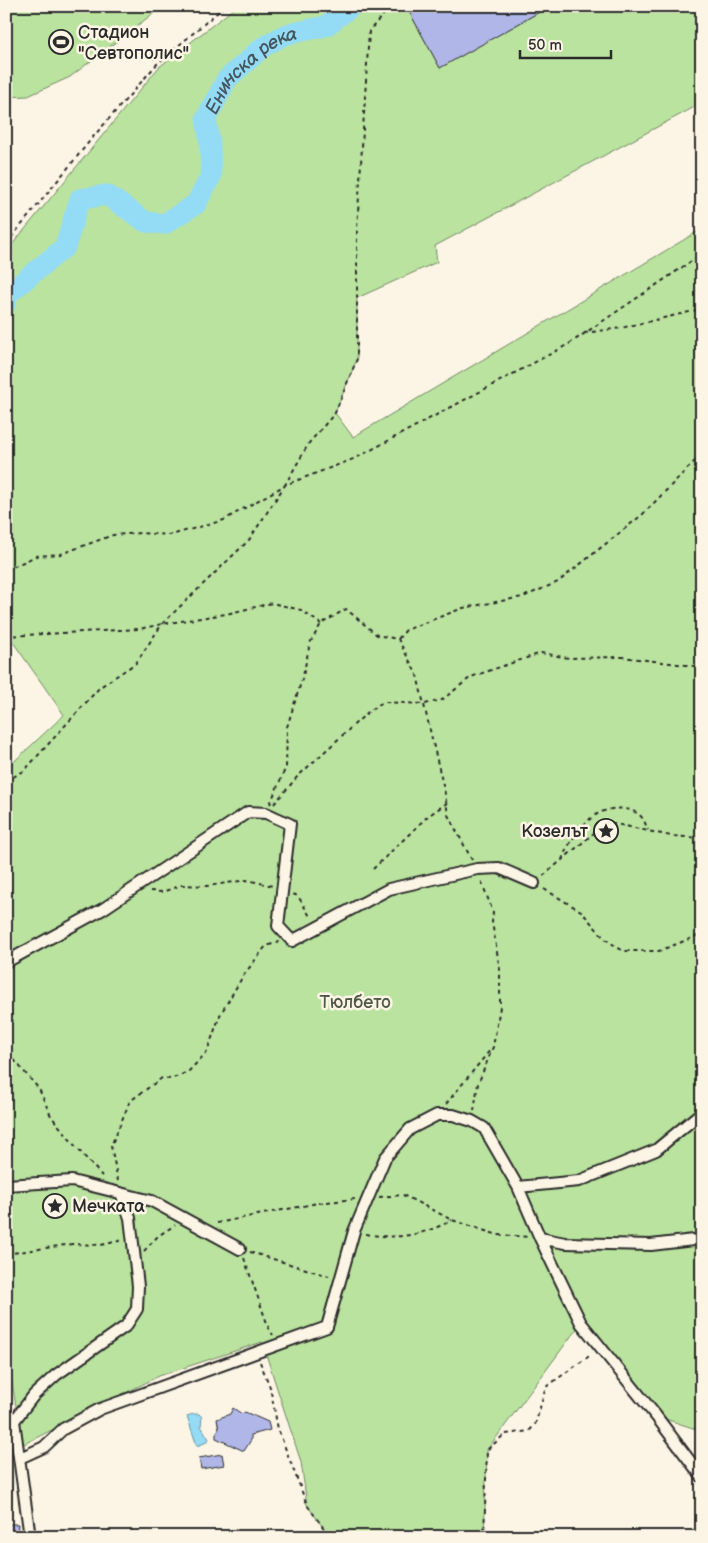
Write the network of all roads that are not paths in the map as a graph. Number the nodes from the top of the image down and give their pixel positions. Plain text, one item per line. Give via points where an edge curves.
1 (534, 883) road end
2 (6, 962) edge
3 (702, 1112) edge
4 (6, 1185) edge
5 (518, 1187) junction
6 (121, 1193) junction
7 (540, 1238) junction
8 (702, 1239) edge
9 (240, 1249) road end
10 (20, 1458) junction
11 (702, 1477) edge
12 (30, 1537) edge

1 - 2 street via 498,868 477,869 389,889 292,942 278,926 290,824 266,813 248,812 103,909
3 - 5 street via 656,1150 579,1181
4 - 6 street via 72,1181
5 - 7 street
5 - 10 street via 484,1128 472,1121 453,1115 437,1115 410,1128 386,1158 354,1231 327,1327 100,1409 63,1429 44,1447
6 - 9 street via 152,1201
6 - 10 street via 130,1218 138,1286 137,1309 126,1326 56,1375 34,1395 14,1421
7 - 8 street via 565,1243 651,1245
7 - 11 street via 581,1323
10 - 12 street

